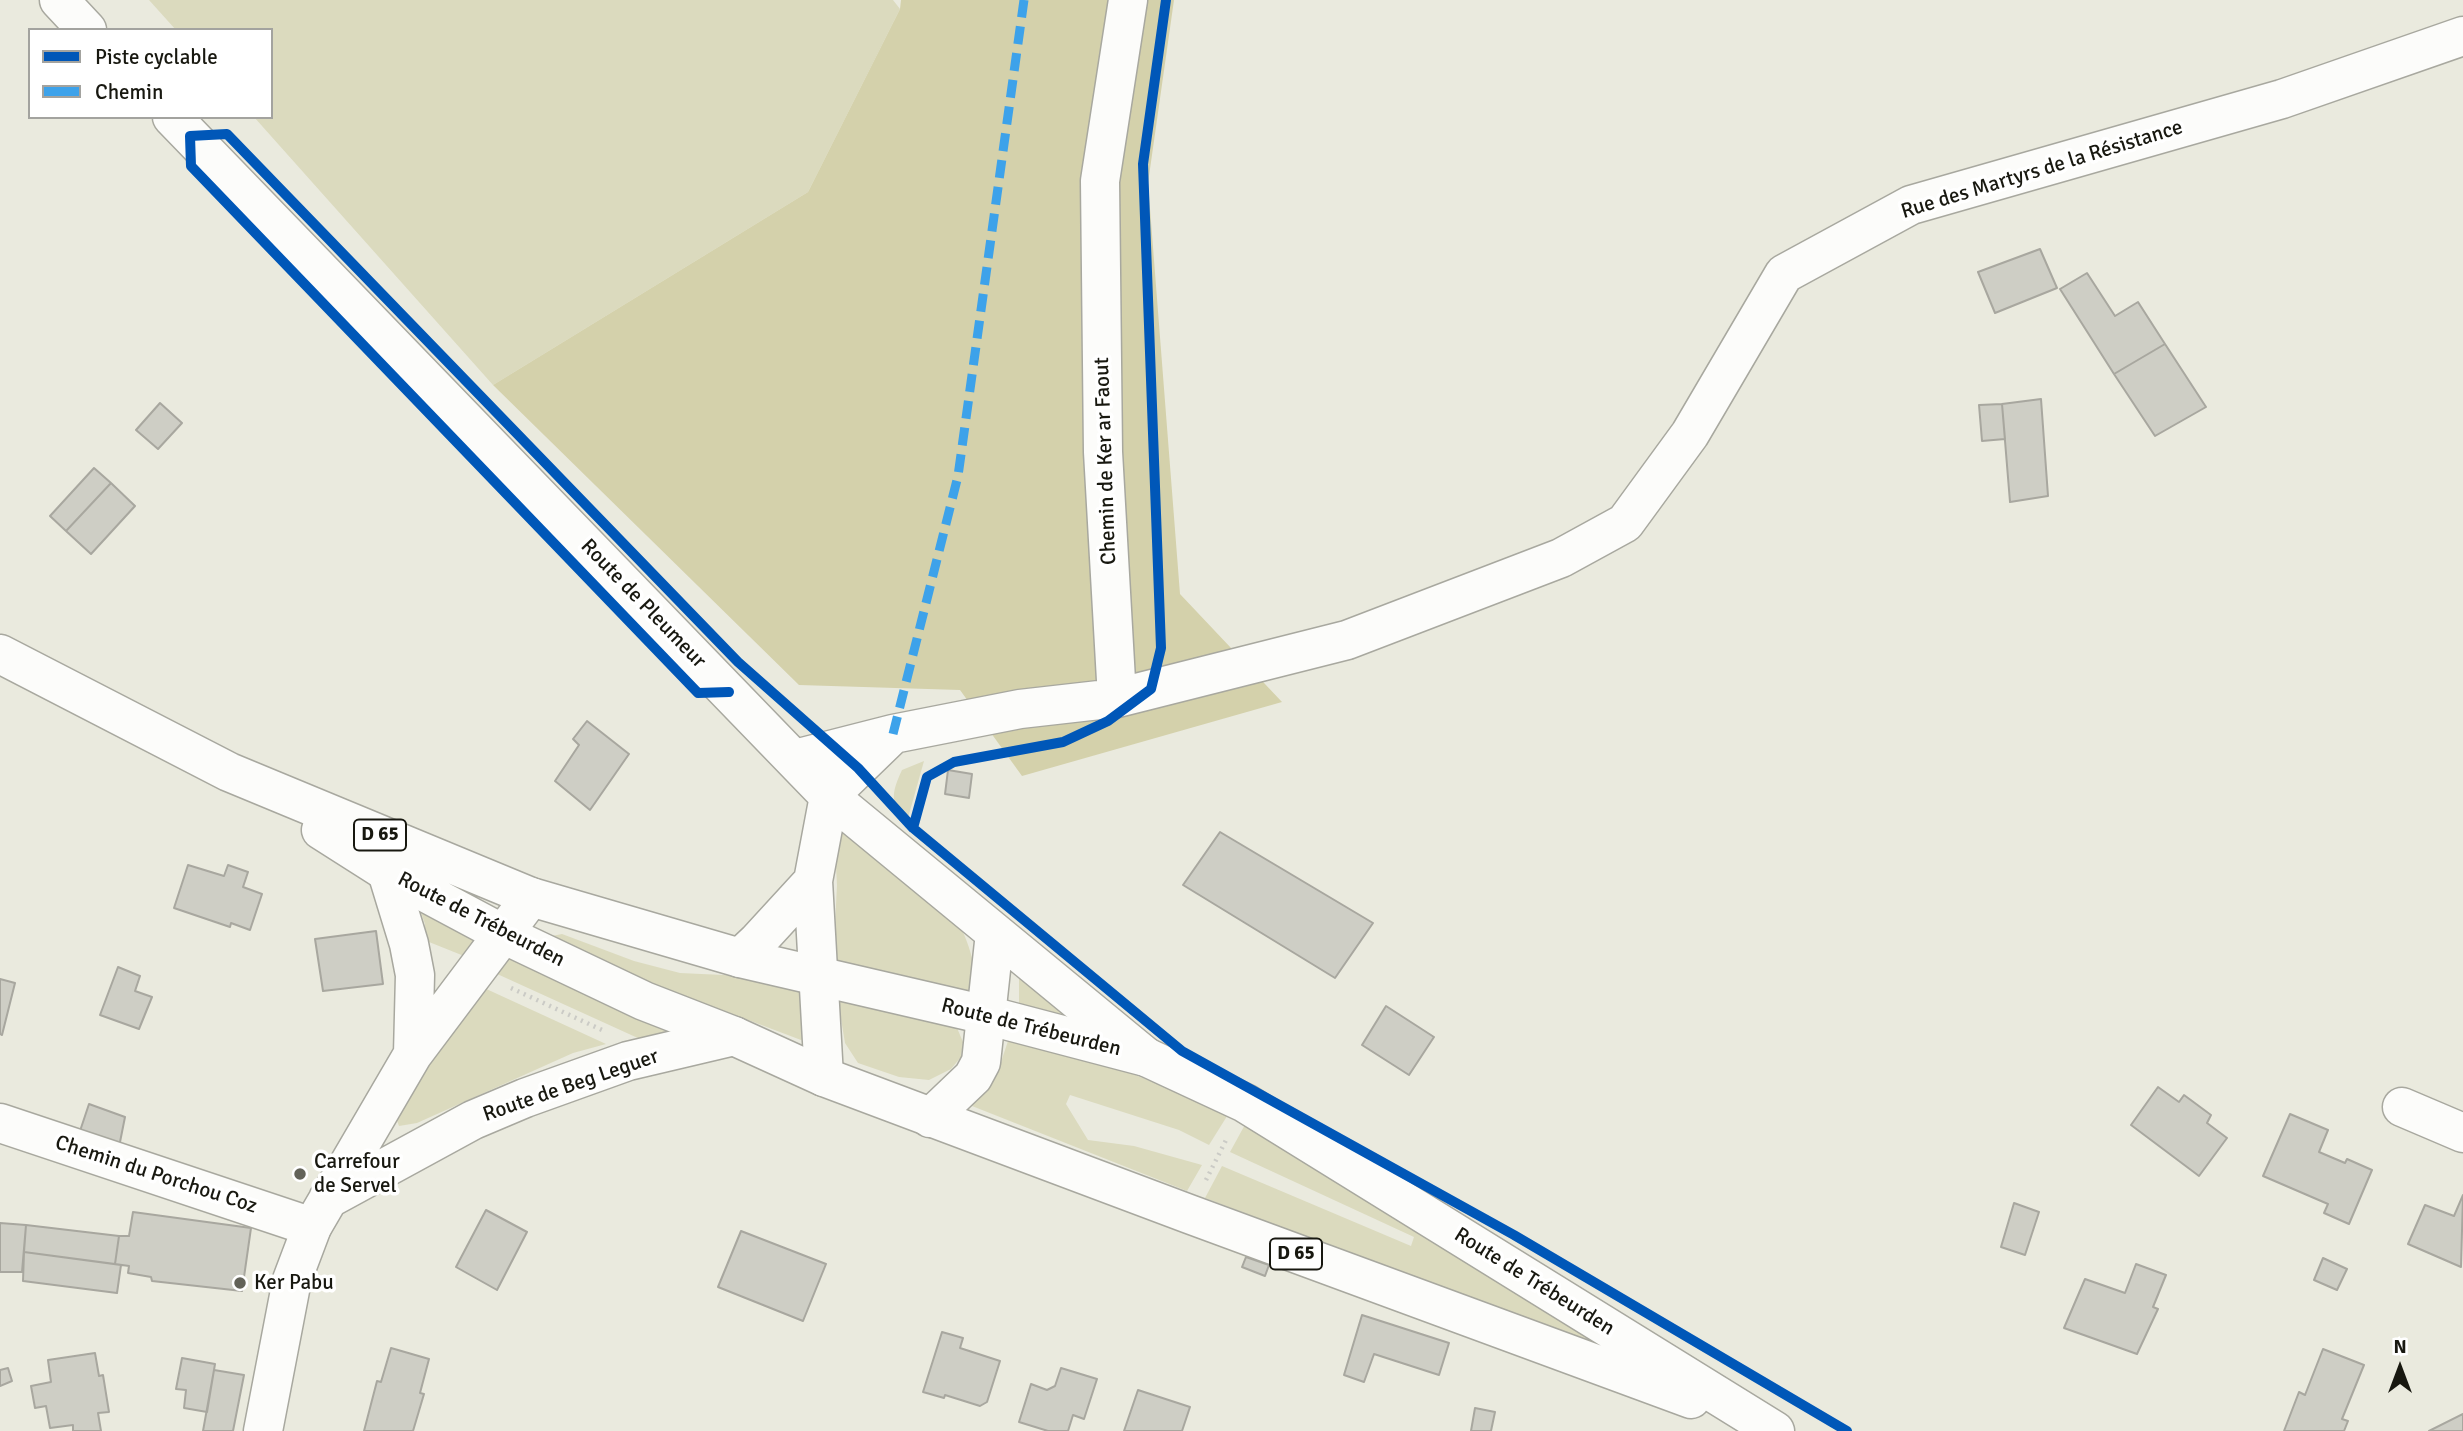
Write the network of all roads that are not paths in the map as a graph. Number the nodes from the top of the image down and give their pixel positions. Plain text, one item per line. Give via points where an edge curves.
1 (59, 0) edge
2 (1128, 0) edge
3 (85, 28) edge
4 (2463, 36) edge
5 (174, 119) edge
6 (0, 654) edge
7 (1117, 698) junction
8 (893, 734) junction
9 (795, 759) junction
10 (229, 772) junction
11 (829, 796) junction
12 (387, 872) junction
13 (813, 881) junction
14 (531, 897) junction
15 (995, 933) junction
16 (503, 934) junction
17 (740, 958) junction
18 (818, 977) junction
19 (986, 1015) junction
20 (734, 1036) junction
21 (413, 1054) junction
22 (1146, 1057) junction
23 (824, 1077) junction
24 (2402, 1107) dead end
25 (930, 1118) junction
26 (0, 1123) edge
27 (2463, 1133) edge
28 (320, 1213) junction
29 (1772, 1429) edge
30 (263, 1431) edge

1 - 3 main road
2 - 7 main road, Chemin de Ker ar Faout via 1100,181 1103,452
4 - 7 main road, Rue des Martyrs de la Résistance via 2282,99 1911,205 1784,274 1690,434 1625,523 1561,558 1347,640
5 - 9 main road, Route de Pleumeur
6 - 10 main road, Route de Trébeurden / D 65
7 - 8 main road via 1020,709
8 - 9 main road
8 - 11 main road
9 - 11 main road, Route de Pleumeur
10 - 12 main road, Route de Trébeurden / D 65
10 - 14 main road, Route de Trébeurden / D 65
11 - 13 main road
11 - 15 main road, Route de Pleumeur
12 - 16 main road, Route de Trébeurden / D 65
12 - 21 main road via 415,975
13 - 17 main road
13 - 18 main road
14 - 16 main road
14 - 17 main road, Route de Trébeurden / D 65
15 - 19 main road
15 - 22 main road, Route de Pleumeur
16 - 20 main road, Route de Trébeurden / D 65 via 644,1001
16 - 21 main road
17 - 18 main road, Route de Trébeurden / D 65
18 - 19 main road, Route de Trébeurden / D 65
18 - 23 main road
19 - 22 main road, Route de Trébeurden / D 65
19 - 25 main road via 981,1062 973,1077
20 - 23 main road, Route de Trébeurden / D 65
20 - 28 main road, Route de Beg Leguer via 628,1061 473,1120
21 - 28 main road
22 - 29 main road, Route de Trébeurden via 1245,1103
23 - 25 main road, Route de Trébeurden / D 65
24 - 27 main road
25 - 29 main road, Route de Trébeurden / D 65
26 - 28 main road, Chemin du Porchou Coz
28 - 30 main road via 292,1280

